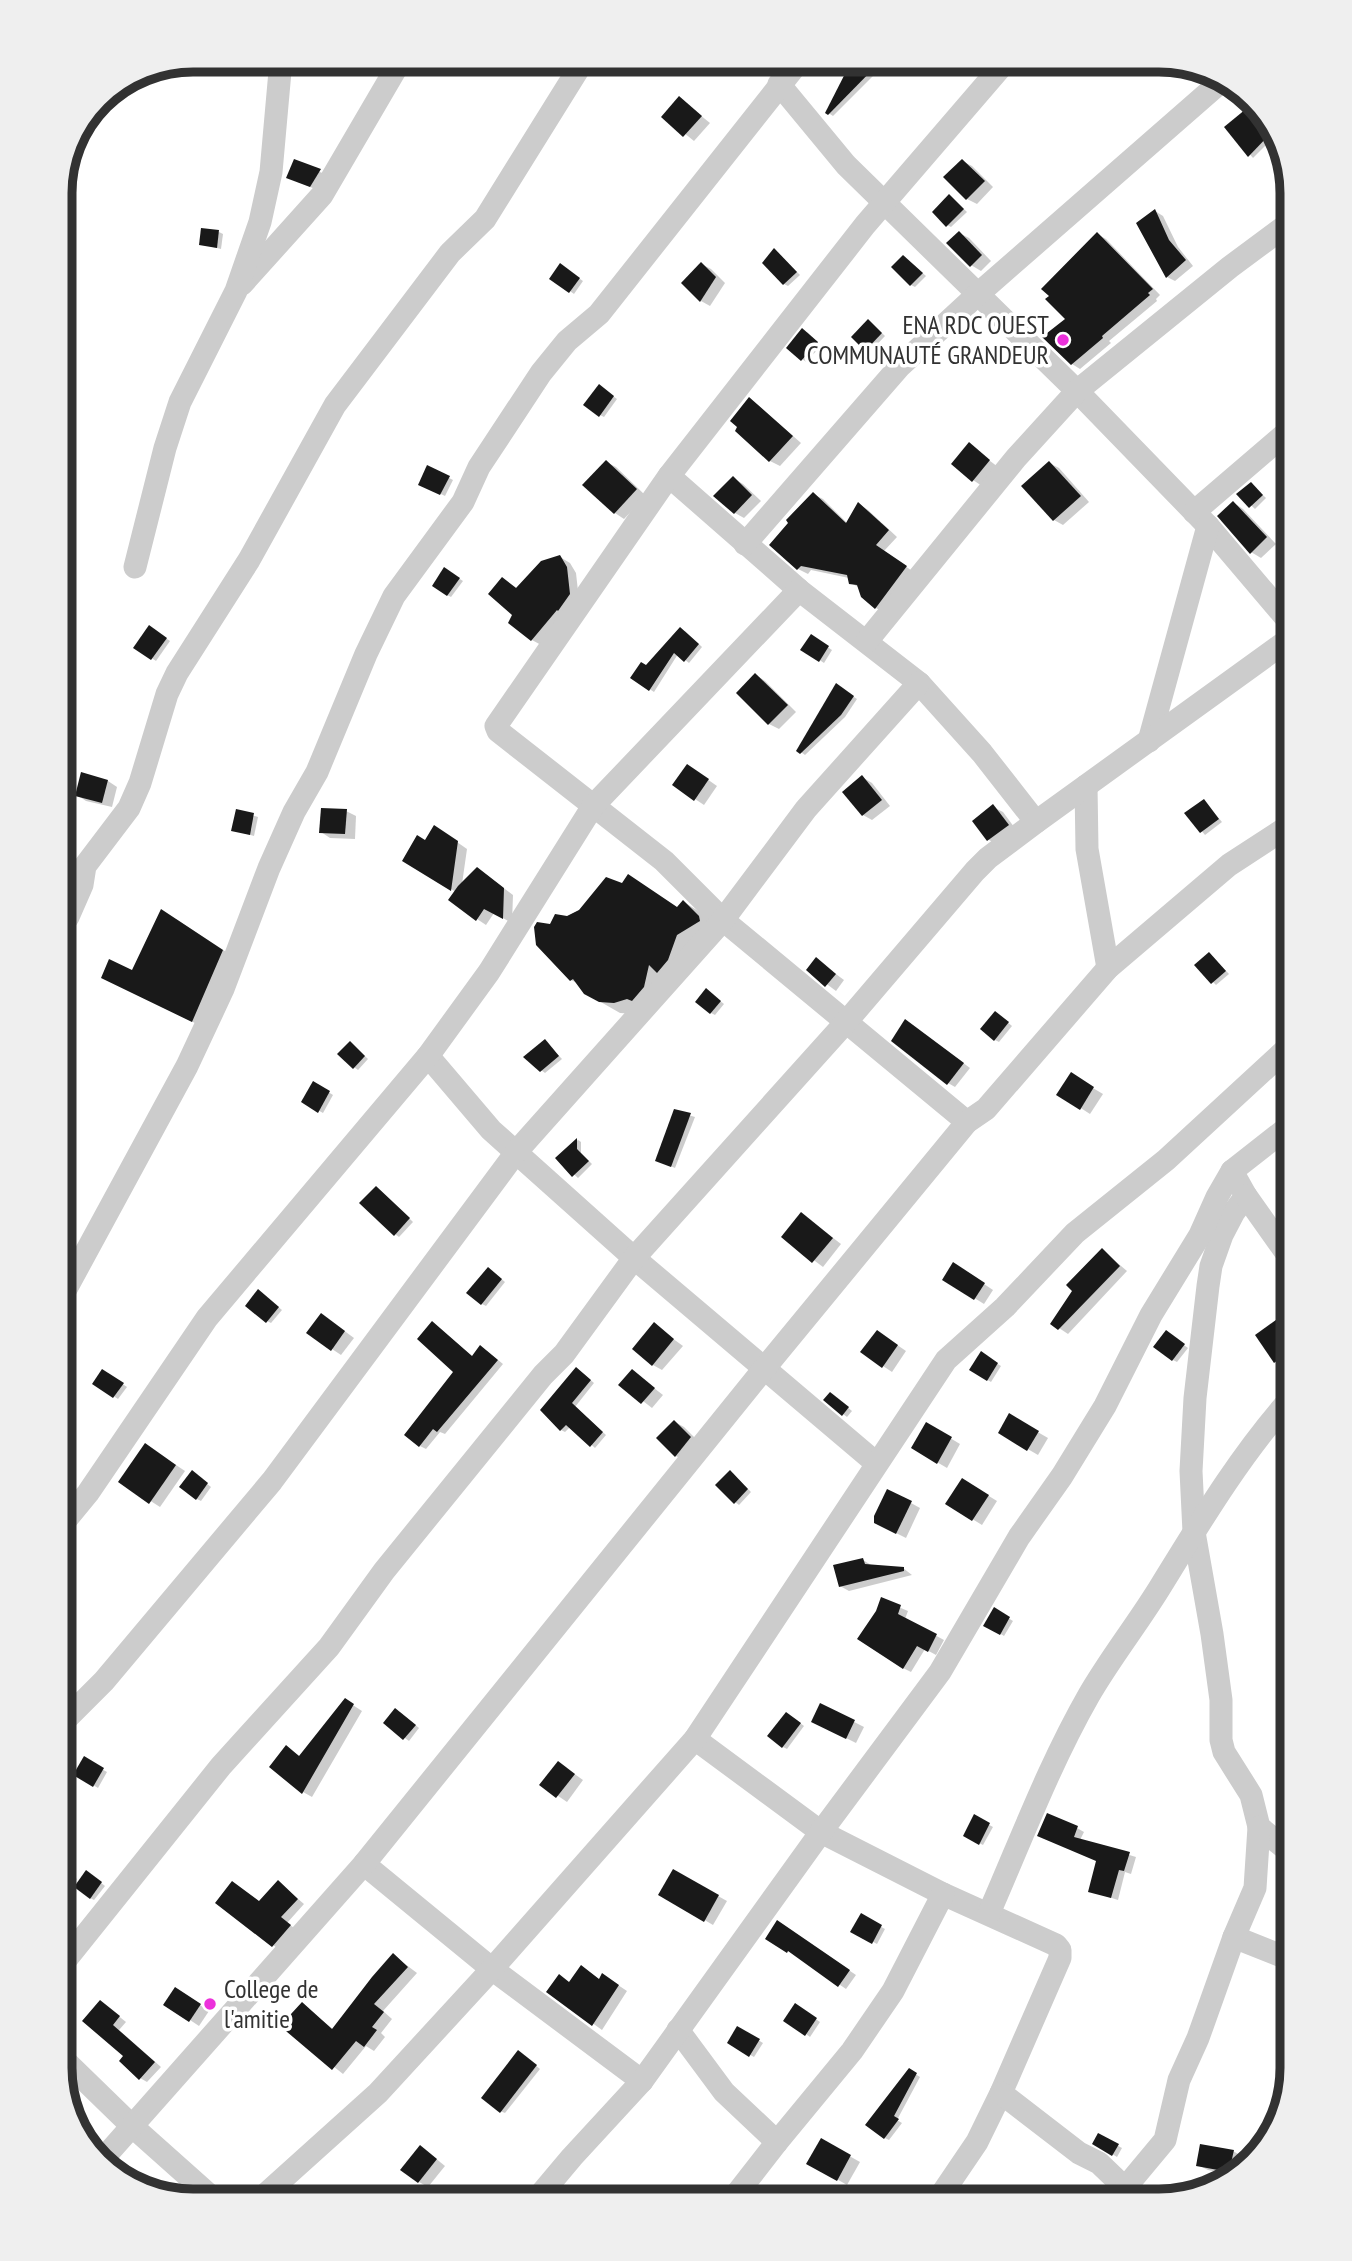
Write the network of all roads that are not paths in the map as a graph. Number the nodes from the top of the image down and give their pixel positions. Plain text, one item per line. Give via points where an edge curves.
1 (280, 72) edge
2 (394, 72) edge
3 (577, 72) edge
4 (790, 72) edge
5 (997, 72) edge
6 (779, 84) junction
7 (1216, 86) edge
8 (846, 165) junction
9 (884, 204) junction
10 (865, 225) junction
11 (1280, 230) edge
12 (236, 291) junction
13 (978, 294) junction
14 (1077, 391) junction
15 (1280, 441) edge
16 (669, 476) junction
17 (1201, 519) junction
18 (745, 544) junction
19 (135, 568) dead end
20 (799, 590) junction
21 (1280, 610) edge
22 (867, 641) junction
23 (1280, 646) edge
24 (919, 683) junction
25 (1149, 741) junction
26 (1086, 786) junction
27 (593, 806) junction
28 (1036, 822) junction
29 (1280, 832) edge
30 (72, 908) edge
31 (723, 920) junction
32 (1108, 968) junction
33 (847, 1021) junction
34 (428, 1056) junction
35 (1280, 1056) edge
36 (967, 1122) junction
37 (1280, 1134) edge
38 (517, 1151) junction
39 (1232, 1171) junction
40 (1246, 1196) junction
41 (1280, 1243) edge
42 (634, 1258) junction
43 (72, 1278) edge
44 (763, 1370) junction
45 (1280, 1411) edge
46 (876, 1463) junction
47 (72, 1512) edge
48 (1194, 1532) junction
49 (72, 1713) edge
50 (695, 1740) junction
51 (1259, 1827) junction
52 (821, 1832) junction
53 (1280, 1844) edge
54 (364, 1864) junction
55 (943, 1895) junction
56 (989, 1913) junction
57 (1234, 1937) junction
58 (72, 1953) edge
59 (1280, 1955) edge
60 (492, 1969) junction
61 (678, 2030) junction
62 (72, 2068) edge
63 (642, 2081) junction
64 (1001, 2093) junction
65 (133, 2127) junction
66 (777, 2142) junction
67 (108, 2154) edge
68 (203, 2189) edge
69 (271, 2189) edge
70 (546, 2189) edge
71 (749, 2189) edge
72 (946, 2189) edge
73 (1118, 2189) edge
74 (1127, 2189) edge

1 - 12 street via 271,172 260,222
2 - 12 street via 322,195
3 - 30 street via 485,219 450,253 335,405 248,561 177,673 130,808 85,866
4 - 6 street
5 - 9 street
6 - 8 street
6 - 43 street via 599,314 567,341 541,373 478,467 463,502 394,596 269,869 223,989 187,1066
7 - 13 street
8 - 9 street
8 - 10 street
9 - 10 street
9 - 13 street
10 - 16 street
11 - 14 street
12 - 19 street via 180,402
13 - 14 street
13 - 18 street via 900,366
14 - 17 street
14 - 22 street via 1016,458
15 - 17 street
16 - 18 street
16 - 27 street via 496,726
17 - 21 street
17 - 25 street
18 - 20 street
20 - 22 street
20 - 27 street
22 - 24 street
23 - 25 street
24 - 28 street
24 - 31 street via 806,809
25 - 26 street
26 - 28 street
26 - 32 street via 1087,849
27 - 31 street via 664,861
27 - 34 street via 489,972
28 - 33 street via 975,871
29 - 32 street via 1229,865
31 - 33 street
31 - 38 street
32 - 36 street via 986,1109
33 - 36 street
33 - 42 street
34 - 38 street via 491,1130
34 - 47 street via 207,1318
35 - 46 street via 1167,1160 1075,1233 1005,1307 946,1360
36 - 44 street
37 - 39 street
38 - 42 street
38 - 49 street via 272,1481
39 - 40 street
39 - 52 street via 1076,1454 1019,1537 940,1672
40 - 41 street
40 - 48 street via 1222,1235 1211,1266 1195,1398
42 - 44 street
42 - 58 street via 564,1354 384,1570 329,1647 221,1766
44 - 46 street
44 - 54 street
45 - 48 street
46 - 50 street
48 - 51 street via 1219,1687 1224,1752 1251,1796
48 - 56 street via 1090,1693
50 - 52 street
50 - 60 street
51 - 53 street
51 - 57 street via 1255,1888
52 - 55 street
52 - 61 street
54 - 60 street
54 - 65 street
55 - 56 street
55 - 66 street via 866,2031
56 - 64 street via 1060,1950
57 - 59 street
57 - 74 street via 1179,2080 1165,2140
60 - 63 street
60 - 69 street via 378,2093
61 - 63 street
61 - 66 street via 724,2092
62 - 65 street
63 - 70 street
64 - 72 street via 977,2142
64 - 73 street via 1060,2140 1099,2163
65 - 67 street
65 - 68 street
66 - 71 street

